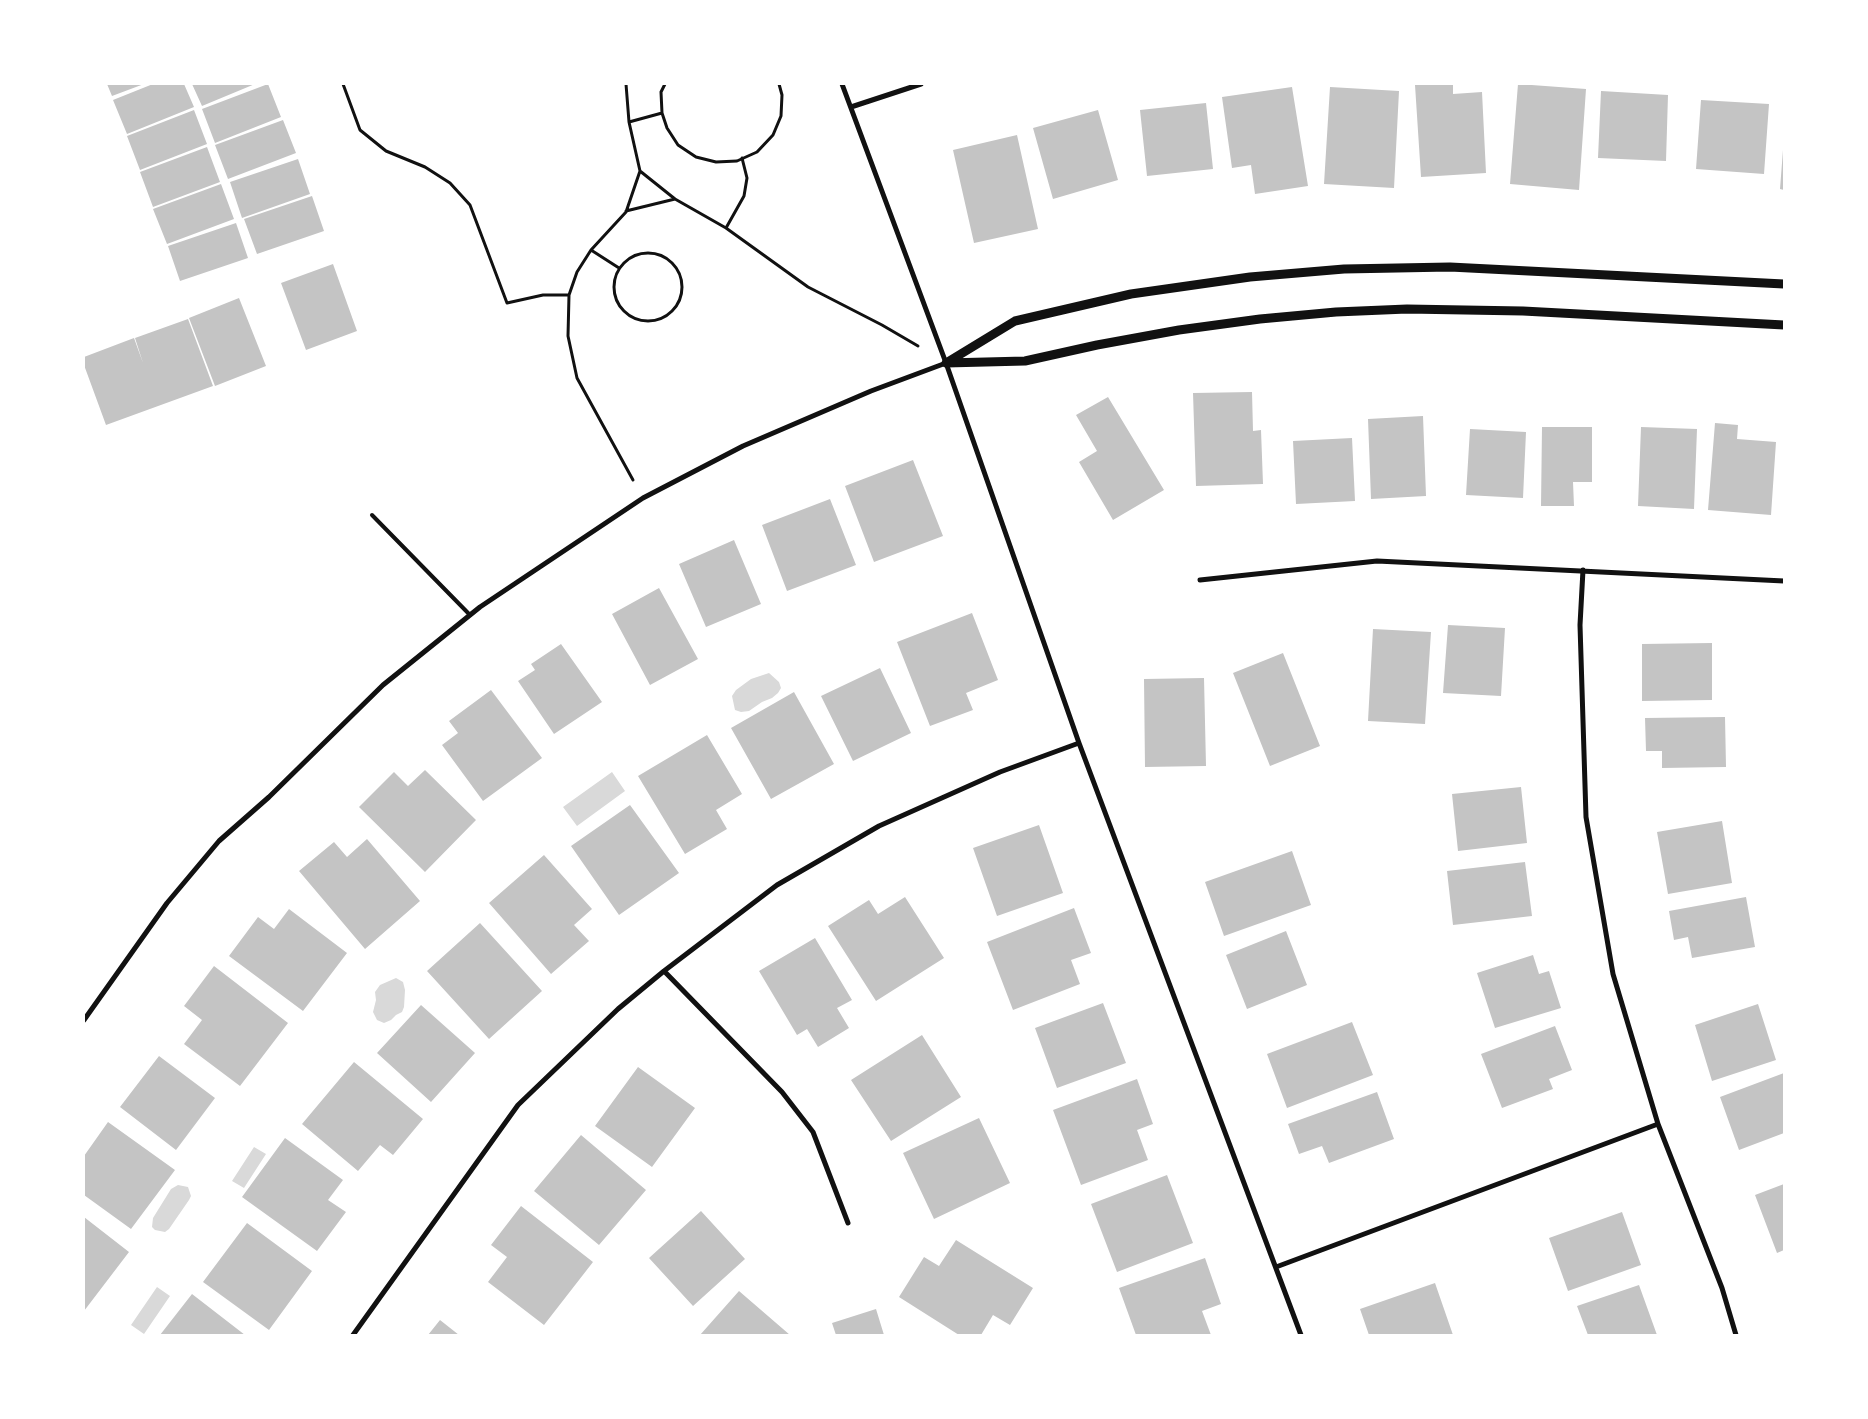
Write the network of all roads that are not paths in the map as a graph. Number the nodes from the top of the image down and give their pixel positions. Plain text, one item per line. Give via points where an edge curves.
1 (842, 84) edge
2 (921, 84) edge
3 (851, 107) junction
4 (1784, 284) edge
5 (1784, 325) edge
6 (946, 363) junction
7 (372, 515) dead end
8 (1583, 570) junction
9 (1200, 580) dead end
10 (1784, 581) edge
11 (470, 615) junction
12 (1079, 743) junction
13 (664, 972) junction
14 (84, 1020) edge
15 (1658, 1124) junction
16 (848, 1223) dead end
17 (1276, 1267) junction
18 (353, 1335) edge
19 (1301, 1335) edge
20 (1736, 1335) edge

1 - 3 street
2 - 3 street
3 - 6 street
4 - 6 street via 1450,266 1270,275 1139,293 1016,321
5 - 6 street via 1524,312 1407,309 1336,312 1179,330 1025,361
6 - 11 street via 743,446 643,498
6 - 12 street
7 - 11 lane
8 - 9 street via 1377,561
8 - 10 street
8 - 15 street via 1580,625 1586,817 1613,974
11 - 14 street via 383,685 219,841 167,903
12 - 13 street via 1000,772 880,826 778,885
12 - 17 street
13 - 16 street via 782,1092 813,1132
13 - 18 street via 618,1009 518,1105
15 - 17 street
15 - 20 street via 1722,1288
17 - 19 street

